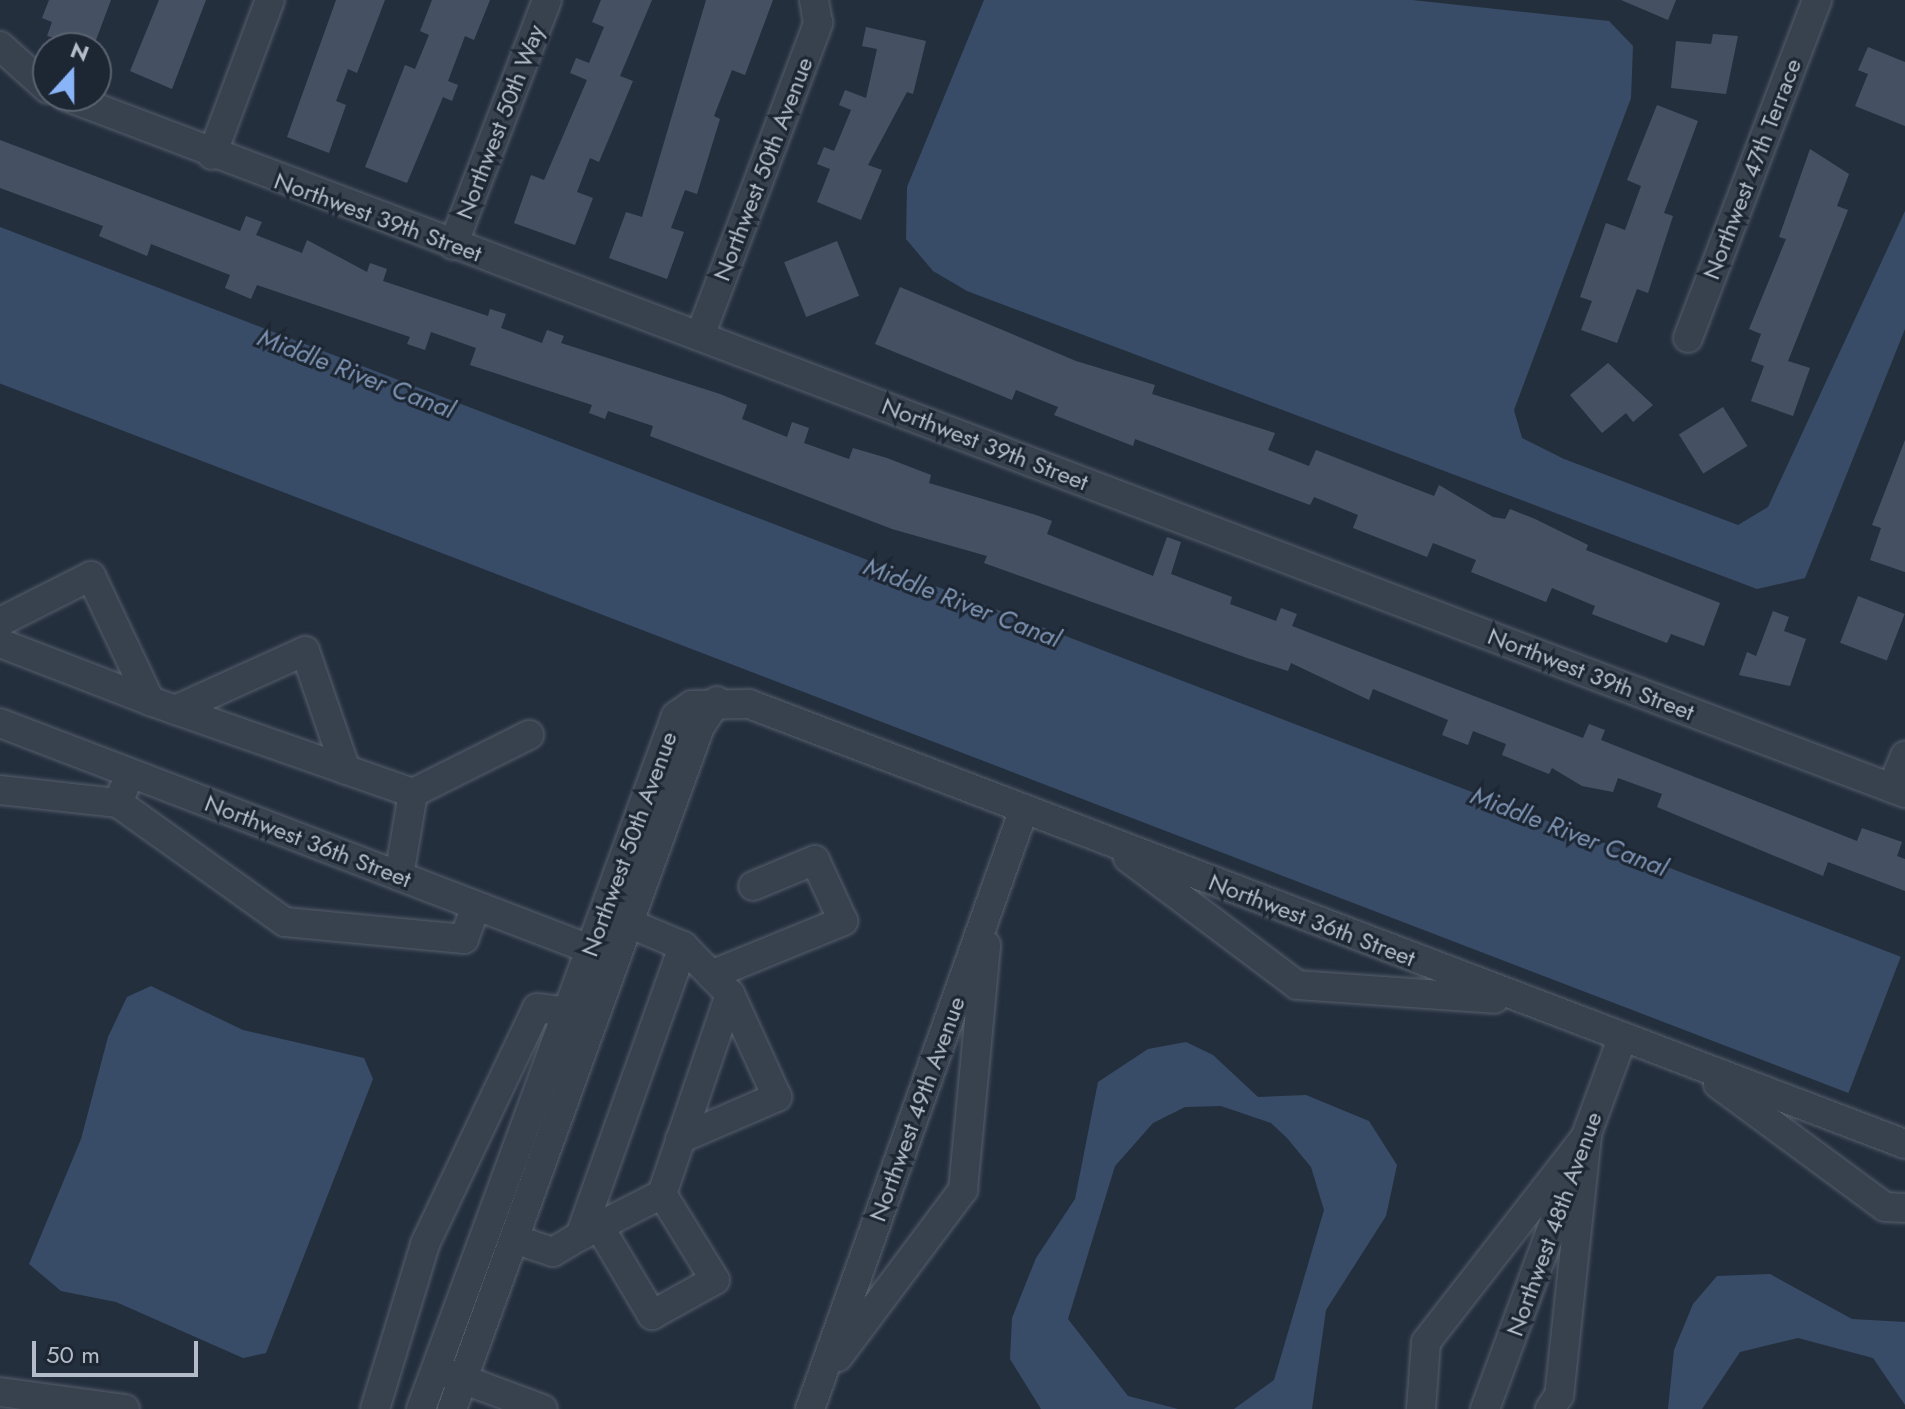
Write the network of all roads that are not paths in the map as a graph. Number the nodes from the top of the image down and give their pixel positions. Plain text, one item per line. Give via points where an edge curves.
1 (270, 0) edge
2 (547, 0) edge
3 (814, 0) edge
4 (1817, 0) edge
5 (0, 46) edge
6 (32, 75) edge
7 (105, 112) edge
8 (212, 155) junction
9 (453, 245) junction
10 (700, 336) junction
11 (1688, 338) dead end
12 (0, 622) edge
13 (0, 643) edge
14 (717, 701) joint
15 (163, 705) junction
16 (0, 723) edge
17 (529, 735) dead end
18 (1905, 756) edge
19 (346, 770) junction
20 (129, 772) junction
21 (0, 790) edge
22 (1899, 790) edge
23 (413, 793) junction
24 (118, 803) junction
25 (1024, 809) junction
26 (1101, 839) junction
27 (399, 876) junction
28 (753, 886) dead end
29 (990, 905) junction
30 (476, 906) junction
31 (616, 918) junction
32 (683, 946) junction
33 (603, 954) junction
34 (720, 984) junction
35 (1523, 1001) junction
36 (582, 1013) junction
37 (1622, 1039) junction
38 (1692, 1065) junction
39 (1587, 1135) junction
40 (680, 1139) junction
41 (1905, 1144) edge
42 (662, 1194) junction
43 (1905, 1208) edge
44 (590, 1231) junction
45 (514, 1239) junction
46 (435, 1369) junction
47 (463, 1380) junction
48 (820, 1380) junction
49 (0, 1392) edge
50 (510, 1403) edge
51 (125, 1409) edge
52 (375, 1409) edge
53 (421, 1409) edge
54 (452, 1409) edge
55 (543, 1409) edge
56 (810, 1409) edge
57 (1421, 1409) edge
58 (1485, 1409) edge
59 (1550, 1409) edge

1 - 8 street
2 - 9 street, Northwest 50th Way
3 - 10 street, Northwest 50th Avenue via 818,23
4 - 11 street, Northwest 47th Terrace
5 - 6 street
7 - 8 street, Northwest 39th Street
8 - 9 street, Northwest 39th Street
9 - 10 street, Northwest 39th Street
10 - 22 street, Northwest 39th Street
12 - 15 street via 91,576
13 - 15 street
14 - 25 street, Northwest 36th Street via 749,704
14 - 31 street, Northwest 50th Avenue via 676,716
15 - 19 street
15 - 19 street via 305,651
16 - 20 street, Northwest 36th Street
17 - 23 street
18 - 22 street
19 - 23 street
20 - 24 street
20 - 27 street, Northwest 36th Street
21 - 24 street
23 - 27 street
24 - 30 street via 285,922 464,939
25 - 26 street, Northwest 36th Street
25 - 29 street, Northwest 49th Avenue
26 - 35 street, Northwest 36th Street
26 - 35 street via 1297,985
27 - 30 street, Northwest 36th Street
28 - 34 street via 815,860 843,921
29 - 48 street, Northwest 49th Avenue
29 - 48 street via 963,1190
30 - 33 street, Northwest 36th Street
31 - 32 street
31 - 33 street, Northwest 50th Avenue
32 - 34 street
32 - 44 street
33 - 36 street, Northwest 50th Avenue
34 - 40 street
34 - 40 street via 777,1097
35 - 37 street, Northwest 36th Street
36 - 45 street, Northwest 50th Avenue
36 - 46 street, Northwest 50th Avenue
36 - 52 street via 537,1008 425,1244
37 - 38 street, Northwest 36th Street
37 - 39 street, Northwest 48th Avenue
38 - 41 street, Northwest 36th Street
38 - 43 street via 1885,1207
39 - 57 street via 1426,1342
39 - 58 street, Northwest 48th Avenue
39 - 59 street via 1559,1395
40 - 42 street
42 - 44 street
42 - 44 street via 715,1280 652,1315
44 - 45 street via 553,1252
45 - 47 street, Northwest 50th Avenue
46 - 47 street
46 - 53 street, Northwest 50th Avenue
47 - 50 street
47 - 54 street, Northwest 50th Avenue
48 - 56 street, Northwest 49th Avenue
49 - 51 street
50 - 55 street

